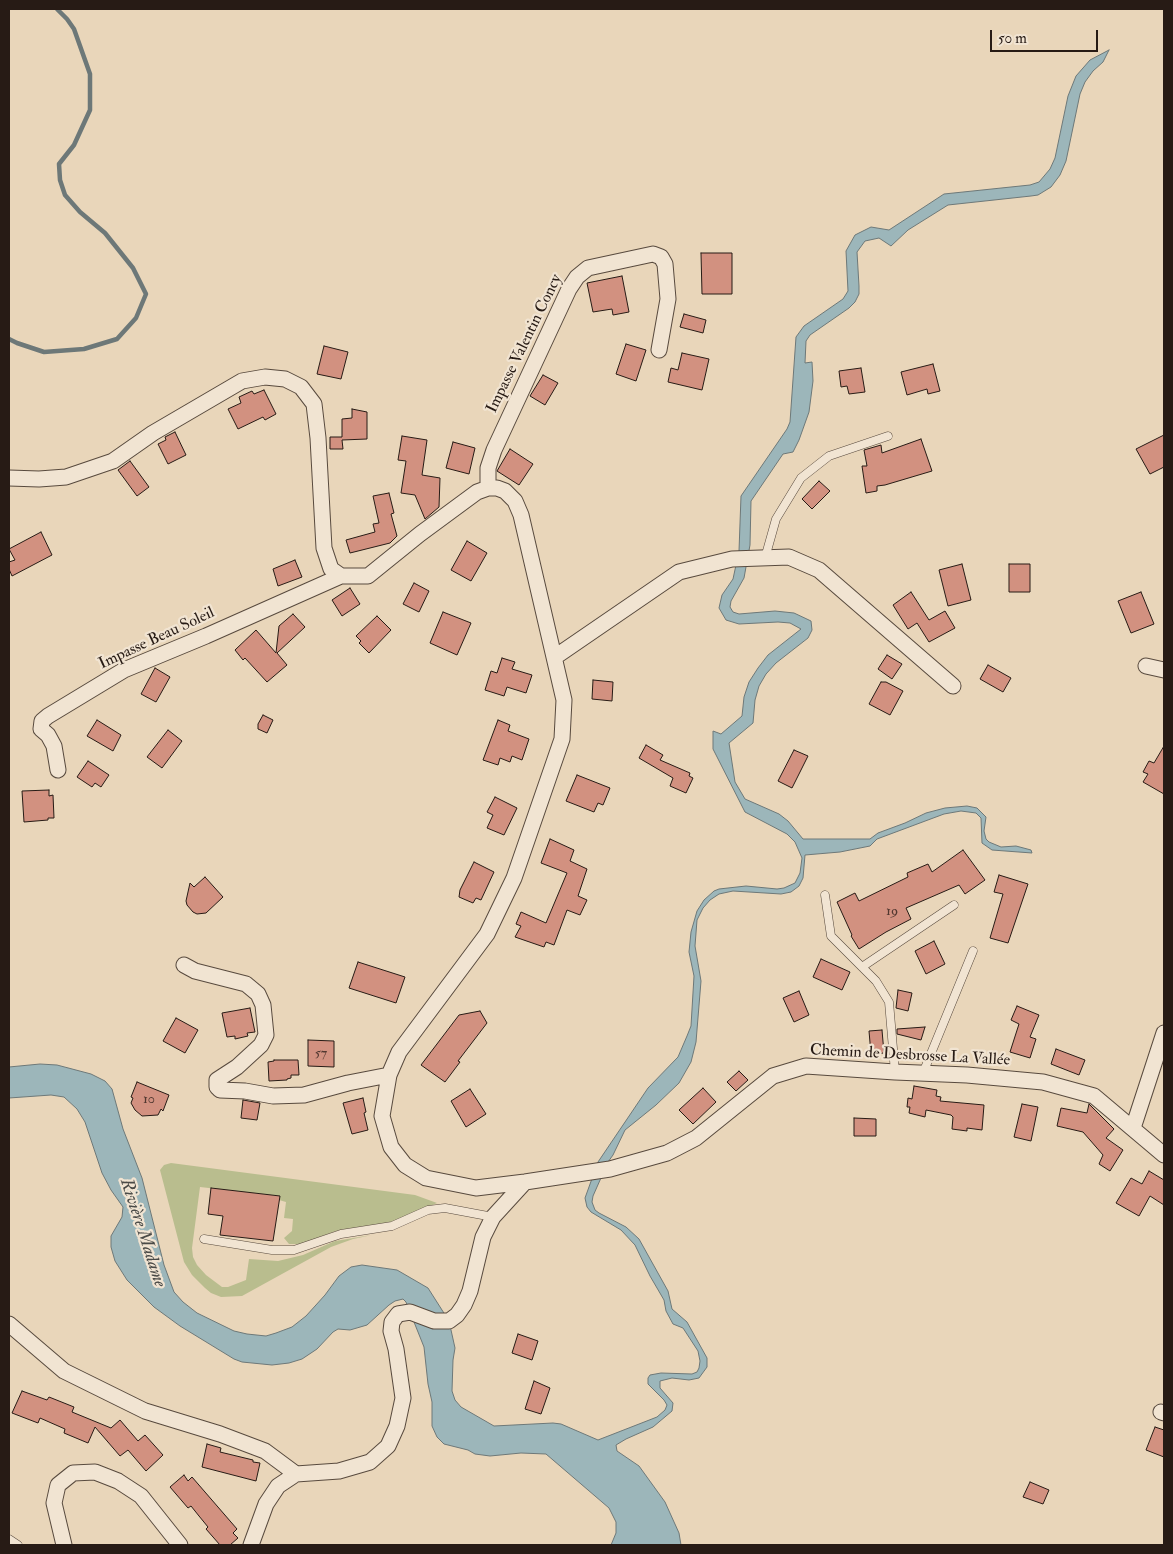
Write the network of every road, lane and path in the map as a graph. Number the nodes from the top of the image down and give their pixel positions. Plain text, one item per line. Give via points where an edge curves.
1 (659, 350) dead end
2 (888, 436) dead end
3 (9, 478) edge
4 (488, 488) junction
5 (766, 558) junction
6 (341, 576) junction
7 (555, 657) junction
8 (1146, 666) dead end
9 (1164, 670) edge
10 (953, 686) dead end
11 (58, 770) dead end
12 (825, 894) dead end
13 (954, 905) dead end
14 (973, 951) dead end
15 (184, 965) dead end
16 (862, 966) junction
17 (1164, 1033) edge
18 (895, 1072) junction
19 (923, 1073) junction
20 (389, 1074) junction
21 (1133, 1128) junction
22 (1164, 1155) edge
23 (524, 1182) junction
24 (493, 1217) junction
25 (204, 1239) dead end
26 (9, 1324) edge
27 (296, 1474) junction
28 (9, 1539) edge
29 (18, 1545) edge
30 (64, 1545) edge
31 (180, 1545) edge
32 (251, 1545) edge

1 - 4 street, Impasse Valentin Concy via 668,299 666,264 661,257 653,254 588,268 569,289 494,450 488,468
2 - 5 lane via 829,456 802,478 776,519
3 - 6 street via 39,480 66,477 114,461 153,433 242,381 266,377 285,379 301,387 314,404 324,548 331,569
4 - 6 street via 465,500 368,576
4 - 7 street, Chemin de Desbrosse La Vallée via 505,491 515,501 521,516
5 - 7 street via 732,559 679,572
5 - 10 street via 789,557 819,570
6 - 11 street, Impasse Beau Soleil via 124,670 48,716 42,721 41,729 51,740
7 - 20 street, Chemin de Desbrosse La Vallée via 564,700 562,739 514,878 487,934 399,1052
8 - 9 street
12 - 16 lane via 831,936
13 - 16 lane
14 - 19 lane
15 - 20 street via 195,971 246,984 258,994 263,1005 266,1035 261,1045 218,1080 216,1087 220,1090 273,1096 304,1095
16 - 18 lane via 889,1002
17 - 21 street
18 - 19 street, Chemin de Desbrosse La Vallée
18 - 23 street, Chemin de Desbrosse La Vallée via 806,1066 773,1076 696,1138 667,1153 610,1169
19 - 21 street, Chemin de Desbrosse La Vallée via 1043,1082 1094,1096
20 - 23 street, Chemin de Desbrosse La Vallée via 382,1116 391,1148 406,1165 426,1178 476,1188
21 - 22 street, Chemin de Desbrosse La Vallée
23 - 24 street
24 - 25 lane via 445,1208 428,1210 392,1226 341,1234 294,1250 272,1250
24 - 27 street via 484,1237 470,1290 457,1315 449,1321 434,1321 410,1312 398,1314 392,1322 403,1398 397,1426 388,1446 370,1462 339,1470
26 - 27 street via 64,1371 145,1411 264,1451
27 - 32 street via 278,1486 266,1504
28 - 29 lane
30 - 31 street via 54,1503 58,1485 73,1473 95,1472 118,1481 141,1496

